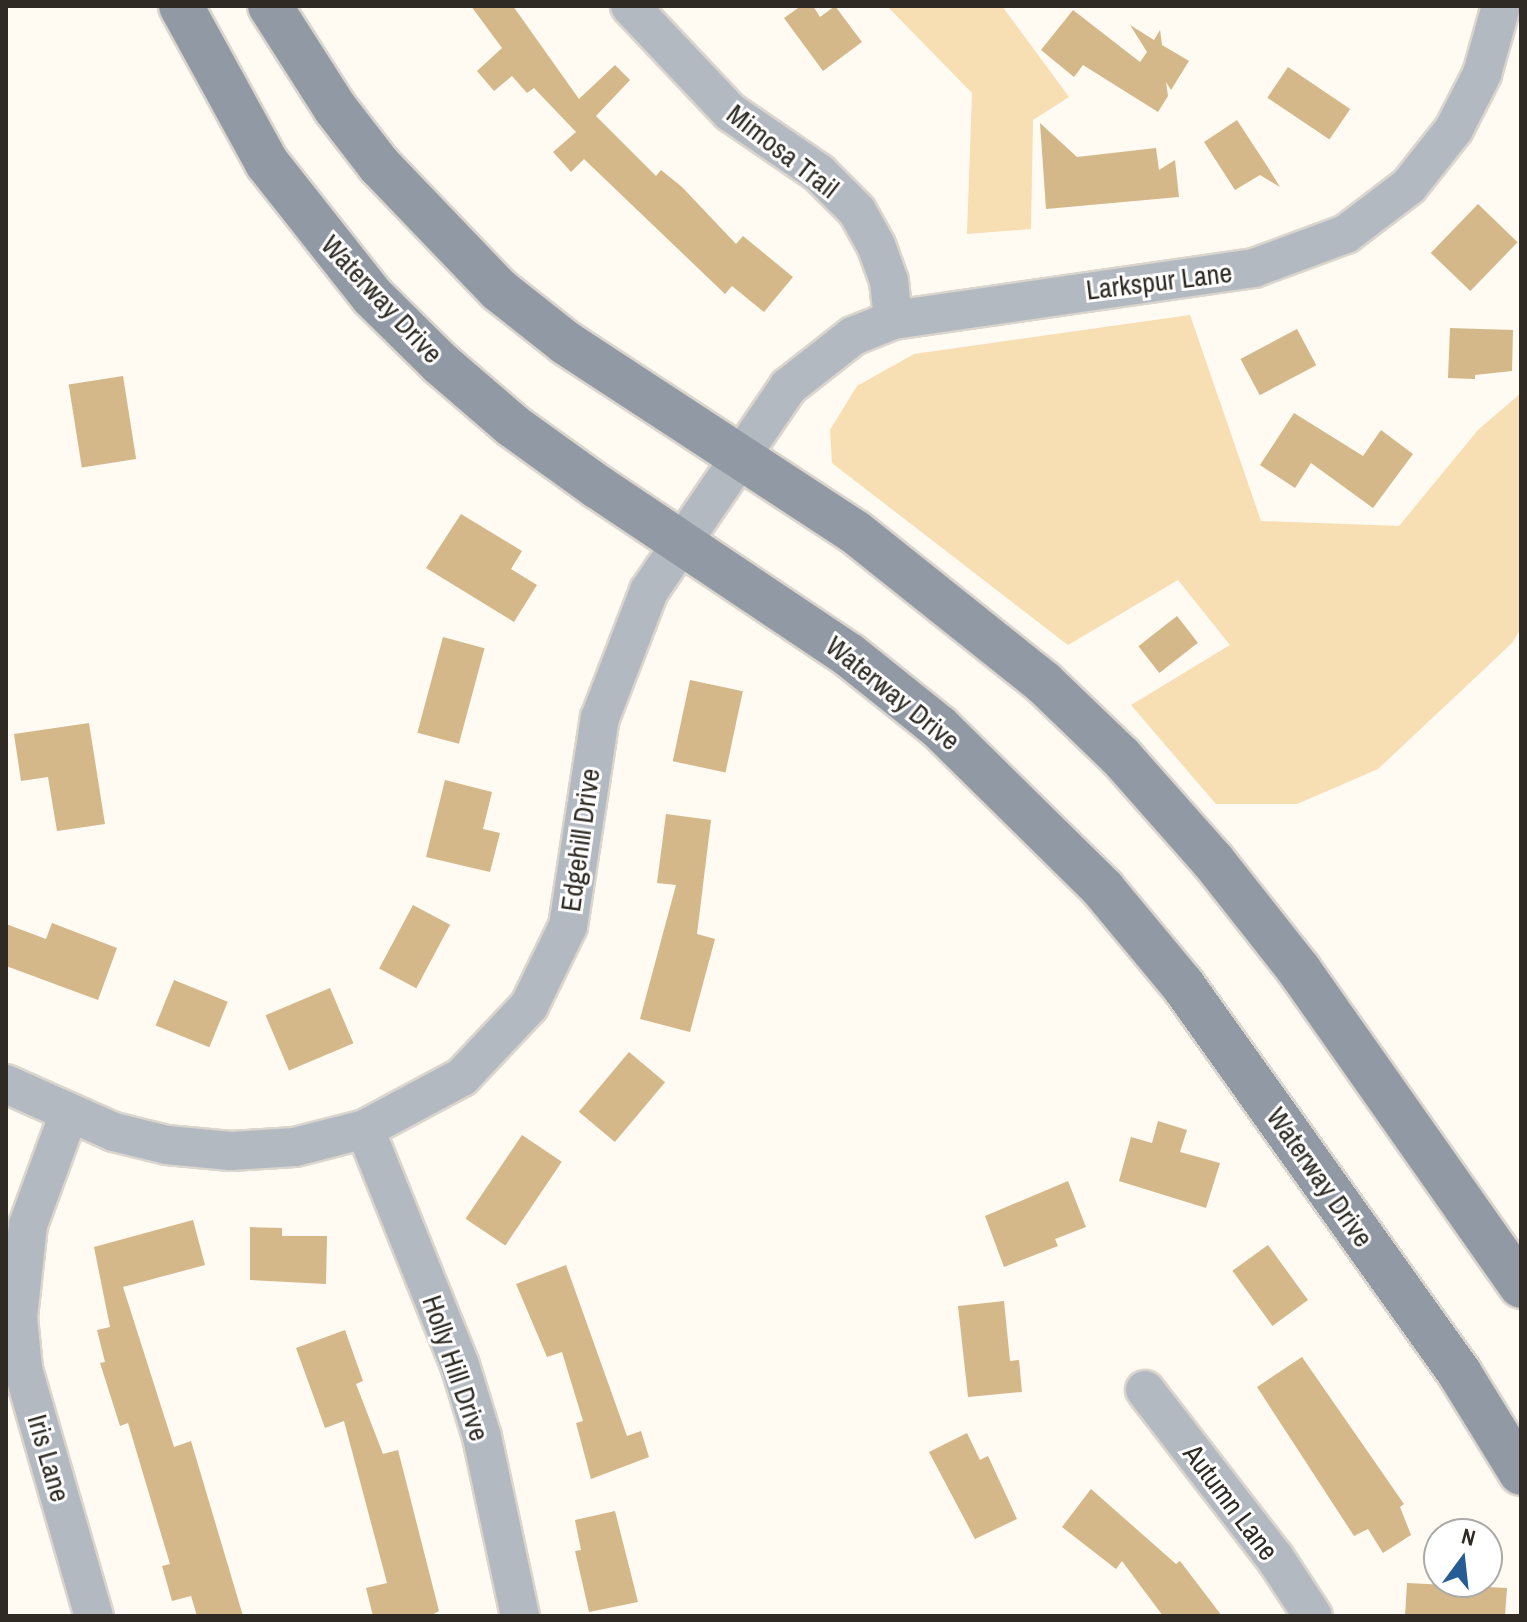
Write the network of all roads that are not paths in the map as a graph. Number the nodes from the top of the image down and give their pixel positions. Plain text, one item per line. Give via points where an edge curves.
1 (181, 6) edge
2 (270, 6) edge
3 (630, 6) edge
4 (1501, 6) edge
5 (893, 320) junction
6 (738, 455) junction
7 (681, 539) junction
8 (6, 1084) edge
9 (69, 1113) junction
10 (365, 1129) junction
11 (1521, 1286) edge
12 (1145, 1390) dead end
13 (1521, 1473) edge
14 (94, 1616) edge
15 (520, 1616) edge
16 (1313, 1616) edge

1 - 7 main road, Waterway Drive via 267,163 372,296 513,426
2 - 6 main road via 335,108 379,165 499,290 566,343
3 - 5 street, Mimosa Trail via 730,112 819,173 857,211 885,269
4 - 5 street, Larkspur Lane via 1482,74 1441,149 1380,210 1325,245 1254,268
5 - 6 street, Larkspur Lane via 818,358 788,387
6 - 7 street, Edgehill Drive
6 - 11 main road via 941,597 1043,682 1121,757 1299,970
7 - 10 street, Edgehill Drive via 649,591 600,718 579,878 553,963 529,1006 462,1077
7 - 13 main road, Waterway Drive via 849,655 939,727 1103,889 1201,1010 1460,1374
8 - 9 street, Edgehill Drive
9 - 10 street, Edgehill Drive via 167,1145 231,1151 295,1147
9 - 14 street, Iris Lane via 28,1225 18,1317 23,1369
10 - 15 street, Holly Hill Drive via 460,1365 482,1437
12 - 16 street, Autumn Lane via 1275,1558

